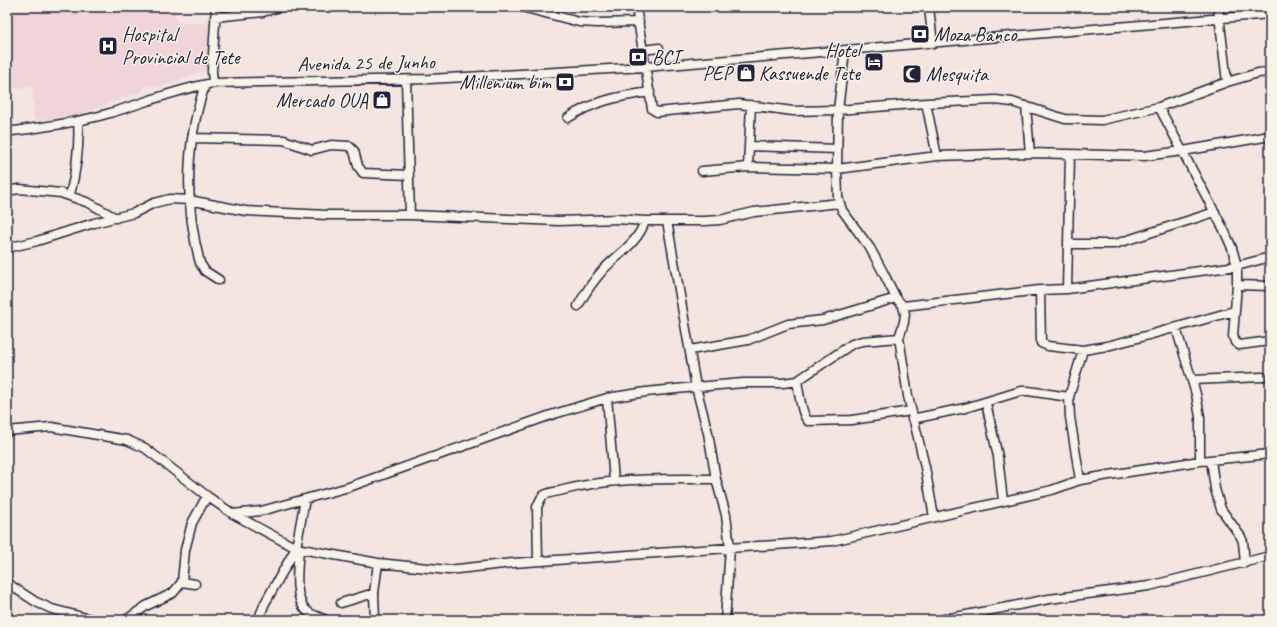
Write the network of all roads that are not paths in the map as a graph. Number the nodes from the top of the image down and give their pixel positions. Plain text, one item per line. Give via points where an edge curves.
1 (216, 7) edge
2 (280, 7) edge
3 (523, 7) edge
4 (636, 7) edge
5 (929, 7) edge
6 (1218, 7) edge
7 (1270, 14) edge
8 (215, 17) junction
9 (1219, 18) junction
10 (639, 22) junction
11 (933, 44) junction
12 (659, 48) dead end
13 (643, 50) junction
14 (845, 51) junction
15 (646, 67) junction
16 (1270, 72) edge
17 (406, 80) junction
18 (1227, 82) junction
19 (209, 84) junction
20 (650, 92) junction
21 (926, 103) junction
22 (751, 105) junction
23 (1026, 106) junction
24 (1159, 107) junction
25 (838, 110) junction
26 (568, 118) dead end
27 (78, 121) junction
28 (7, 132) edge
29 (1270, 136) edge
30 (192, 138) junction
31 (749, 146) junction
32 (837, 149) junction
33 (1183, 151) junction
34 (1030, 153) junction
35 (1070, 155) junction
36 (937, 156) junction
37 (748, 167) junction
38 (837, 169) junction
39 (702, 171) dead end
40 (409, 175) junction
41 (7, 191) edge
42 (70, 195) junction
43 (189, 200) junction
44 (839, 203) junction
45 (1215, 212) junction
46 (410, 215) junction
47 (116, 218) junction
48 (645, 221) junction
49 (667, 221) junction
50 (1068, 244) junction
51 (7, 248) edge
52 (1270, 257) edge
53 (1237, 266) junction
54 (219, 280) dead end
55 (1237, 285) junction
56 (1270, 286) edge
57 (1067, 289) junction
58 (1040, 290) junction
59 (896, 298) junction
60 (578, 306) dead end
61 (903, 306) junction
62 (1234, 310) junction
63 (1176, 328) junction
64 (899, 338) junction
65 (1270, 341) edge
66 (690, 350) junction
67 (1082, 350) junction
68 (1262, 377) dead end
69 (1193, 380) junction
70 (797, 381) junction
71 (696, 387) junction
72 (1069, 397) junction
73 (607, 398) junction
74 (986, 403) junction
75 (911, 415) junction
76 (7, 431) edge
77 (1270, 454) edge
78 (1211, 460) junction
79 (1200, 461) junction
80 (716, 479) junction
81 (1080, 480) junction
82 (614, 481) junction
83 (207, 496) junction
84 (305, 499) junction
85 (1004, 501) junction
86 (233, 514) junction
87 (934, 517) junction
88 (730, 548) junction
89 (297, 549) junction
90 (1270, 556) edge
91 (538, 561) junction
92 (378, 563) junction
93 (1246, 563) junction
94 (182, 582) junction
95 (7, 583) edge
96 (195, 584) dead end
97 (374, 593) junction
98 (341, 603) dead end
99 (306, 611) junction
100 (94, 620) edge
101 (126, 620) edge
102 (258, 620) edge
103 (306, 620) edge
104 (326, 620) edge
105 (375, 620) edge
106 (725, 620) edge
107 (940, 620) edge

1 - 8 street
2 - 8 street via 263,12
3 - 10 street via 579,22
4 - 10 street
5 - 11 street
6 - 9 street
7 - 9 street, Avenida 25 de Junho
8 - 19 street
9 - 11 street, Avenida 25 de Junho
9 - 18 street
10 - 13 street
11 - 14 street, Avenida 25 de Junho
12 - 13 street
13 - 15 street
14 - 15 street, Avenida 25 de Junho
14 - 25 street
15 - 17 street, Avenida 25 de Junho
15 - 20 street
16 - 18 street
17 - 19 street, Avenida 25 de Junho
17 - 40 street
18 - 24 street
19 - 27 street, Avenida 25 de Junho
19 - 30 street via 201,97
20 - 22 street via 652,108 657,112 727,104
20 - 26 street via 604,100
21 - 23 street via 996,100
21 - 25 street
21 - 36 street
22 - 25 street via 792,111
22 - 31 street
23 - 24 street via 1065,119 1087,120 1102,120
23 - 34 street
24 - 33 street
25 - 32 street
27 - 28 street, Avenida 25 de Junho
27 - 42 street via 78,152
29 - 33 street
30 - 40 street via 284,140 312,150 331,145 349,146 354,151 363,173
30 - 43 street via 188,168
31 - 32 street
31 - 37 street
32 - 38 street
33 - 35 street via 1144,156
33 - 45 street
34 - 35 street
34 - 36 street
35 - 50 street
36 - 38 street
37 - 38 street
37 - 39 street
38 - 44 street
40 - 46 street
41 - 42 street via 54,191
42 - 47 street
43 - 46 street via 246,211
43 - 47 street via 161,200 134,213
43 - 54 street via 200,263 205,271
44 - 49 street via 754,212 720,220
44 - 59 street via 877,260
45 - 50 street via 1115,244
45 - 53 street via 1232,248
46 - 48 street via 559,221
47 - 51 street
48 - 49 street
48 - 60 street via 642,230 604,270
49 - 66 street
50 - 57 street
52 - 53 street
53 - 55 street
53 - 57 street
55 - 56 street
55 - 62 street
57 - 58 street
58 - 61 street
58 - 67 street via 1041,343
59 - 61 street
59 - 66 street via 823,320 788,324 748,340
61 - 64 street via 905,314
62 - 63 street
62 - 65 street via 1233,336 1239,345
63 - 67 street
63 - 69 street via 1184,359
64 - 70 street via 852,344
64 - 75 street
66 - 71 street
67 - 72 street
68 - 69 street
69 - 79 street via 1200,417
70 - 71 street via 783,384
70 - 75 street via 803,411 808,421
71 - 73 street
71 - 80 street
72 - 74 street via 1021,391
72 - 81 street
73 - 82 street
73 - 84 street via 551,415 385,475
74 - 75 street
74 - 85 street via 998,457
75 - 87 street via 925,467
76 - 83 street via 51,427 126,440 145,448
77 - 78 street
78 - 79 street
78 - 93 street via 1221,509 1241,537
79 - 81 street
80 - 82 street
80 - 88 street via 726,515
81 - 85 street via 1057,489
82 - 91 street via 544,495 537,507
83 - 86 street
83 - 94 street via 192,524 185,550
84 - 86 street via 261,511
84 - 89 street
85 - 87 street
86 - 89 street
87 - 88 street via 832,541
88 - 91 street
88 - 106 street
89 - 92 street
89 - 99 street via 298,587
89 - 102 street via 265,603
90 - 93 street
91 - 92 street via 448,570
92 - 97 street
93 - 107 street via 1149,586 1048,599
94 - 96 street
94 - 101 street via 173,593 146,606
95 - 100 street via 52,609
97 - 98 street
97 - 105 street
99 - 103 street
99 - 104 street

